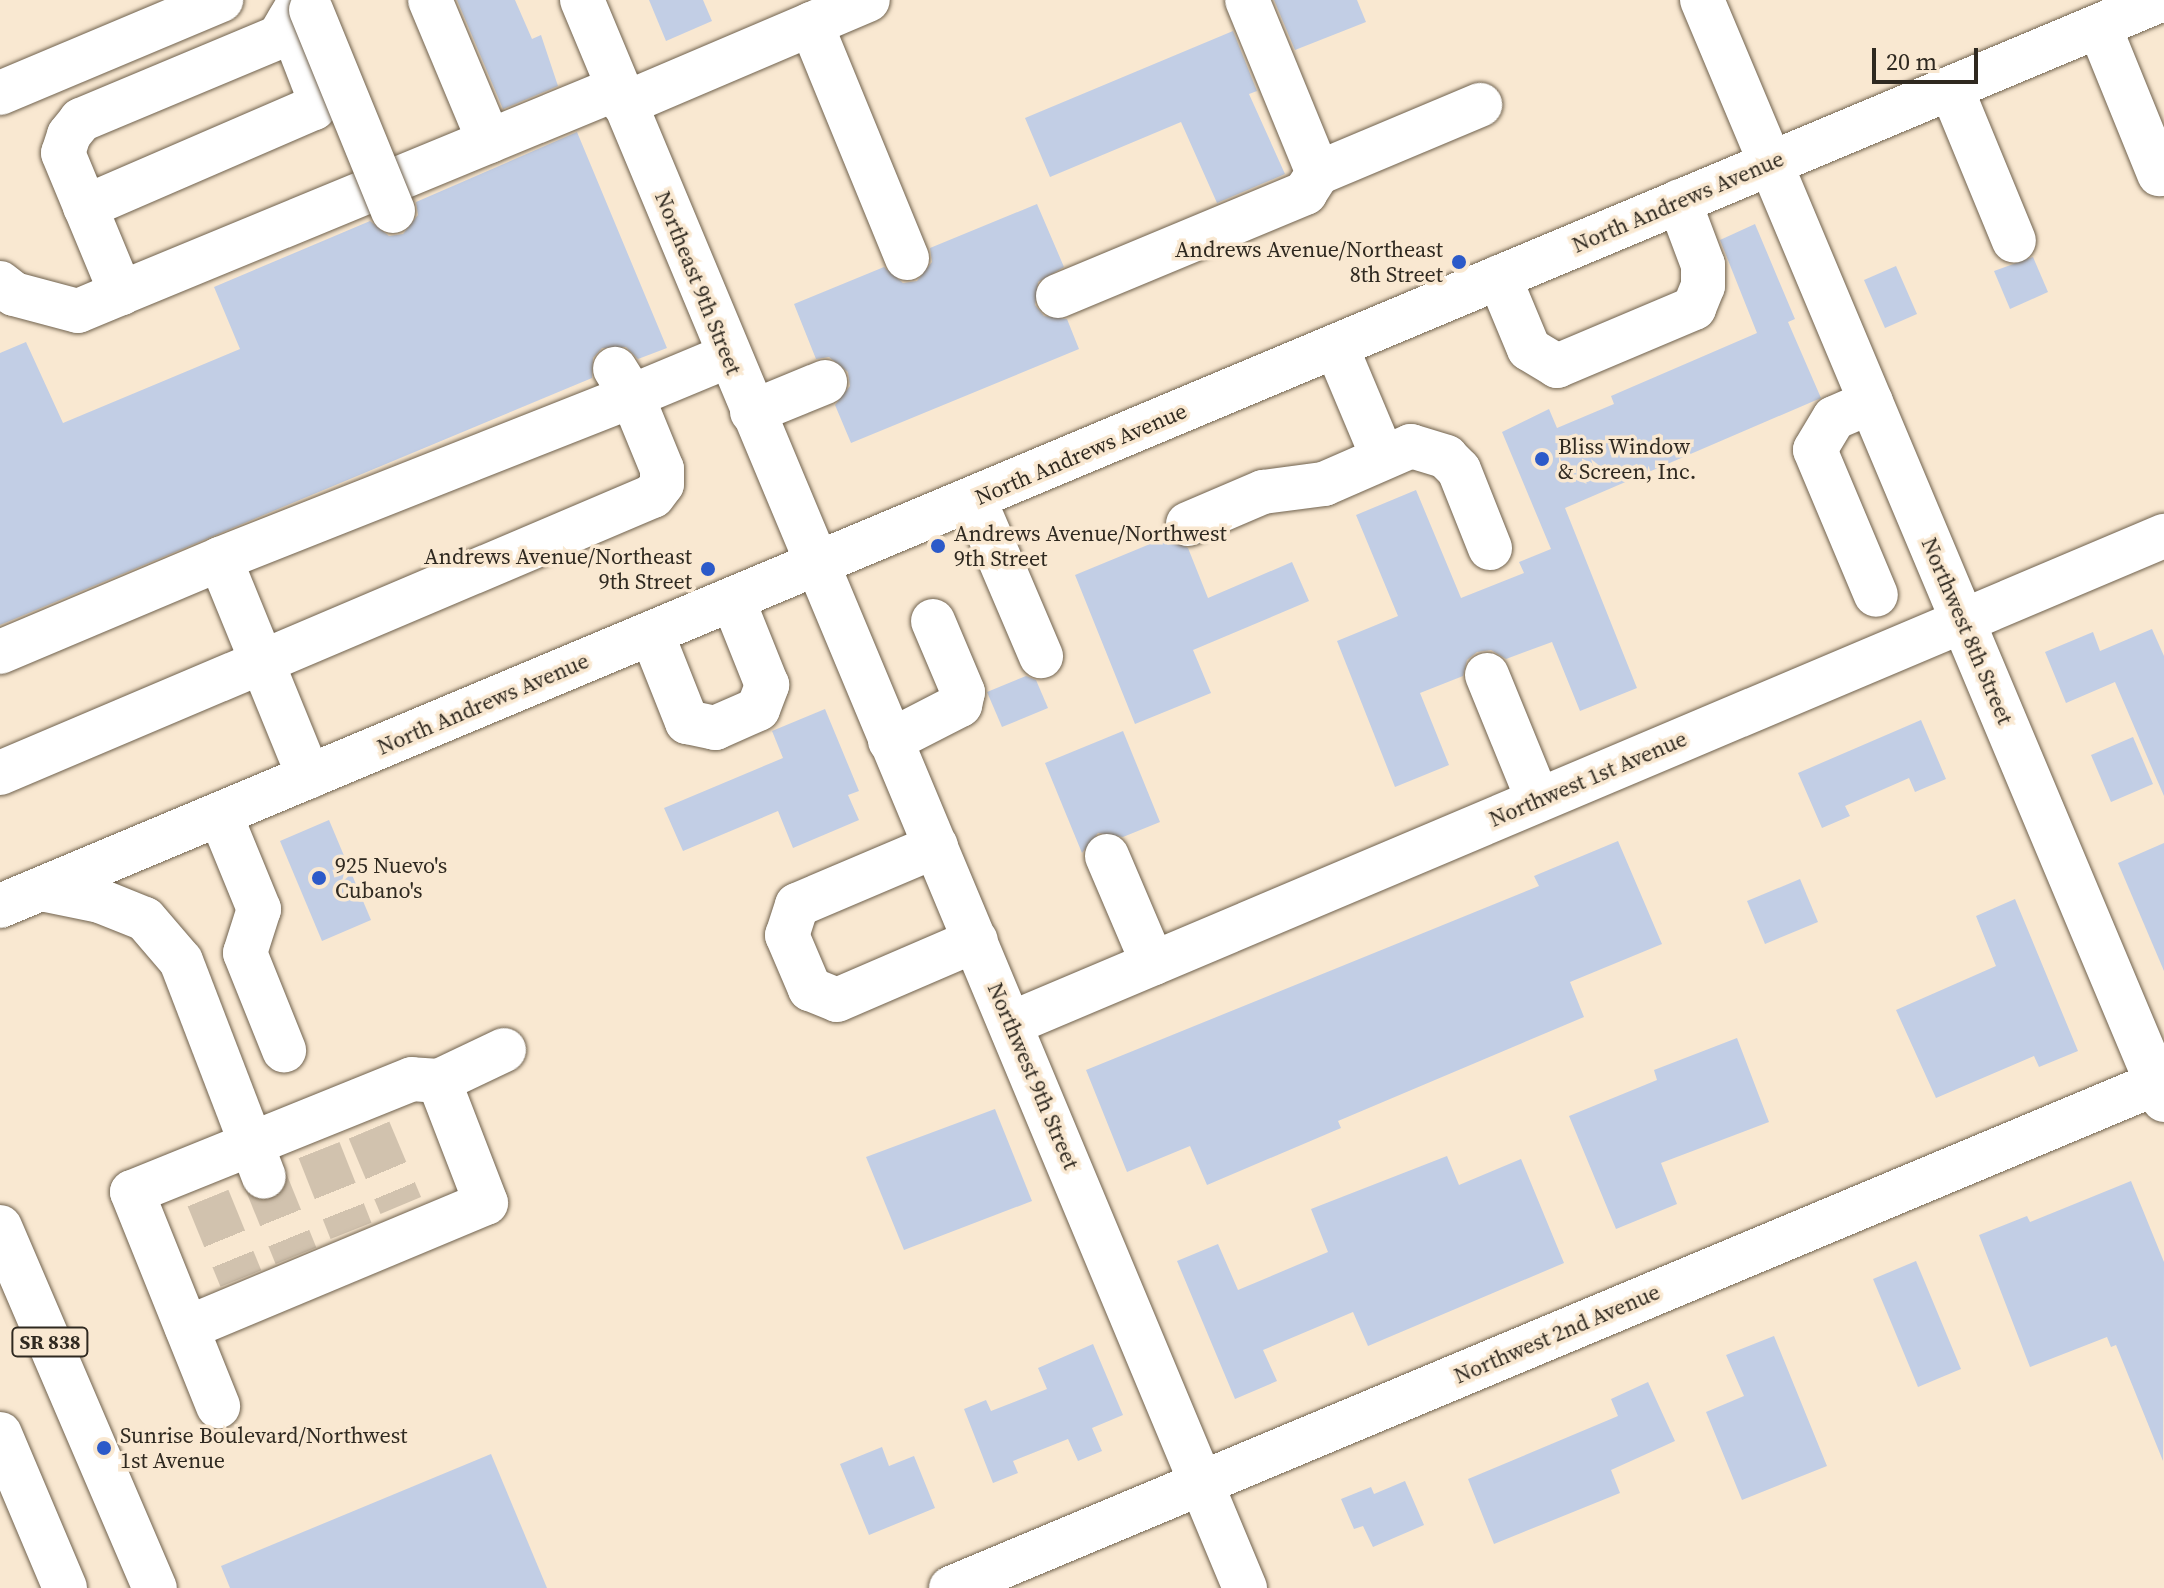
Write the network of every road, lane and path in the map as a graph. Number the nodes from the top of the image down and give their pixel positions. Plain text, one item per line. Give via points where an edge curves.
1 (221, 0) edge
2 (430, 0) edge
3 (582, 0) edge
4 (868, 0) edge
5 (1247, 0) edge
6 (1702, 0) edge
7 (2161, 0) edge
8 (301, 7) edge
9 (2107, 15) edge
10 (811, 24) junction
11 (1951, 88) junction
12 (0, 93) edge
13 (621, 96) junction
14 (1480, 105) dead end
15 (489, 141) junction
16 (1770, 163) junction
17 (1318, 173) junction
18 (2159, 174) dead end
19 (1679, 201) junction
20 (85, 207) junction
21 (393, 211) dead end
22 (2014, 241) dead end
23 (907, 258) dead end
24 (1499, 277) junction
25 (0, 283) edge
26 (121, 293) junction
27 (1058, 296) dead end
28 (1336, 346) junction
29 (728, 356) junction
30 (623, 382) junction
31 (825, 382) dead end
32 (1871, 402) junction
33 (752, 412) junction
34 (1383, 458) junction
35 (974, 499) junction
36 (1188, 524) dead end
37 (2164, 536) edge
38 (1490, 548) dead end
39 (220, 559) junction
40 (815, 566) junction
41 (1876, 595) dead end
42 (733, 600) junction
43 (1963, 620) junction
44 (933, 621) dead end
45 (652, 634) junction
46 (0, 652) edge
47 (1041, 656) dead end
48 (262, 662) junction
49 (1487, 675) dead end
50 (890, 741) junction
51 (0, 773) edge
52 (309, 777) junction
53 (1538, 800) junction
54 (220, 814) junction
55 (936, 846) junction
56 (1107, 856) dead end
57 (41, 889) junction
58 (0, 906) edge
59 (976, 940) junction
60 (1153, 964) junction
61 (1012, 1023) junction
62 (284, 1050) dead end
63 (504, 1050) dead end
64 (439, 1081) junction
65 (2162, 1087) edge
66 (258, 1160) junction
67 (0, 1227) edge
68 (187, 1328) junction
69 (218, 1406) dead end
70 (1, 1440) edge
71 (1201, 1483) junction
72 (65, 1588) edge
73 (155, 1588) edge
74 (951, 1588) edge
75 (1245, 1588) edge

1 - 12 street
2 - 15 street
3 - 13 street, Northeast 9th Street
4 - 10 street
5 - 17 street
6 - 16 street, Northwest 8th Street
7 - 9 street, North Andrews Avenue
8 - 20 street via 279,37 81,120 63,153
8 - 20 street via 318,95 314,108
8 - 21 street, bridge
9 - 11 street, North Andrews Avenue
9 - 18 street
10 - 13 street
10 - 23 street
11 - 16 street, North Andrews Avenue
11 - 22 street
13 - 15 street via 557,113
13 - 29 street, Northeast 9th Street
14 - 17 street
15 - 26 street
16 - 19 street, North Andrews Avenue
16 - 32 street, Northwest 8th Street
17 - 27 street via 1305,193
19 - 24 street, North Andrews Avenue
19 - 24 street via 1703,265 1703,286 1694,308 1557,366 1529,349
20 - 26 street
24 - 28 street, North Andrews Avenue
25 - 26 street via 14,294 78,311
28 - 34 street
28 - 35 street, North Andrews Avenue
29 - 30 street
29 - 33 street, Northeast 9th Street
30 - 39 street via 440,457
30 - 48 street via 662,469 662,484 653,496
31 - 33 street
32 - 41 street via 1834,418 1815,450
32 - 43 street, Northwest 8th Street
33 - 40 street, Northeast 9th Street
34 - 36 street via 1324,484 1263,492
34 - 38 street via 1411,446 1446,457 1459,470
35 - 40 street, North Andrews Avenue
35 - 47 street
37 - 43 street, Northwest 1st Avenue
39 - 46 street
39 - 48 street
40 - 42 street, North Andrews Avenue
40 - 50 street, Northwest 9th Street
42 - 45 street, North Andrews Avenue
42 - 45 street via 767,685 758,709 715,728 687,722
43 - 53 street, Northwest 1st Avenue
43 - 65 street, Northwest 8th Street
44 - 50 street via 963,692 960,705
45 - 52 street, North Andrews Avenue
48 - 51 street
48 - 52 street
49 - 53 street
50 - 55 street, Northwest 9th Street
52 - 54 street, North Andrews Avenue
53 - 60 street, Northwest 1st Avenue
54 - 57 street, North Andrews Avenue
54 - 62 street via 259,909 245,953
55 - 59 street, Northwest 9th Street
55 - 59 street via 797,905 787,935 804,975 822,998 837,1000
56 - 60 street
57 - 58 street, North Andrews Avenue
57 - 66 street via 100,901 145,919 181,961
59 - 61 street, Northwest 9th Street
60 - 61 street, Northwest 1st Avenue
61 - 71 street, Northwest 9th Street
63 - 64 street
64 - 66 street via 412,1079 363,1116
64 - 68 street via 486,1203 406,1220 245,1290
65 - 71 street, Northwest 2nd Avenue
66 - 68 street via 202,1183 132,1192
67 - 73 street, SR 838
68 - 69 street
70 - 72 street
71 - 74 street, Northwest 2nd Avenue
71 - 75 street, Northwest 9th Street

